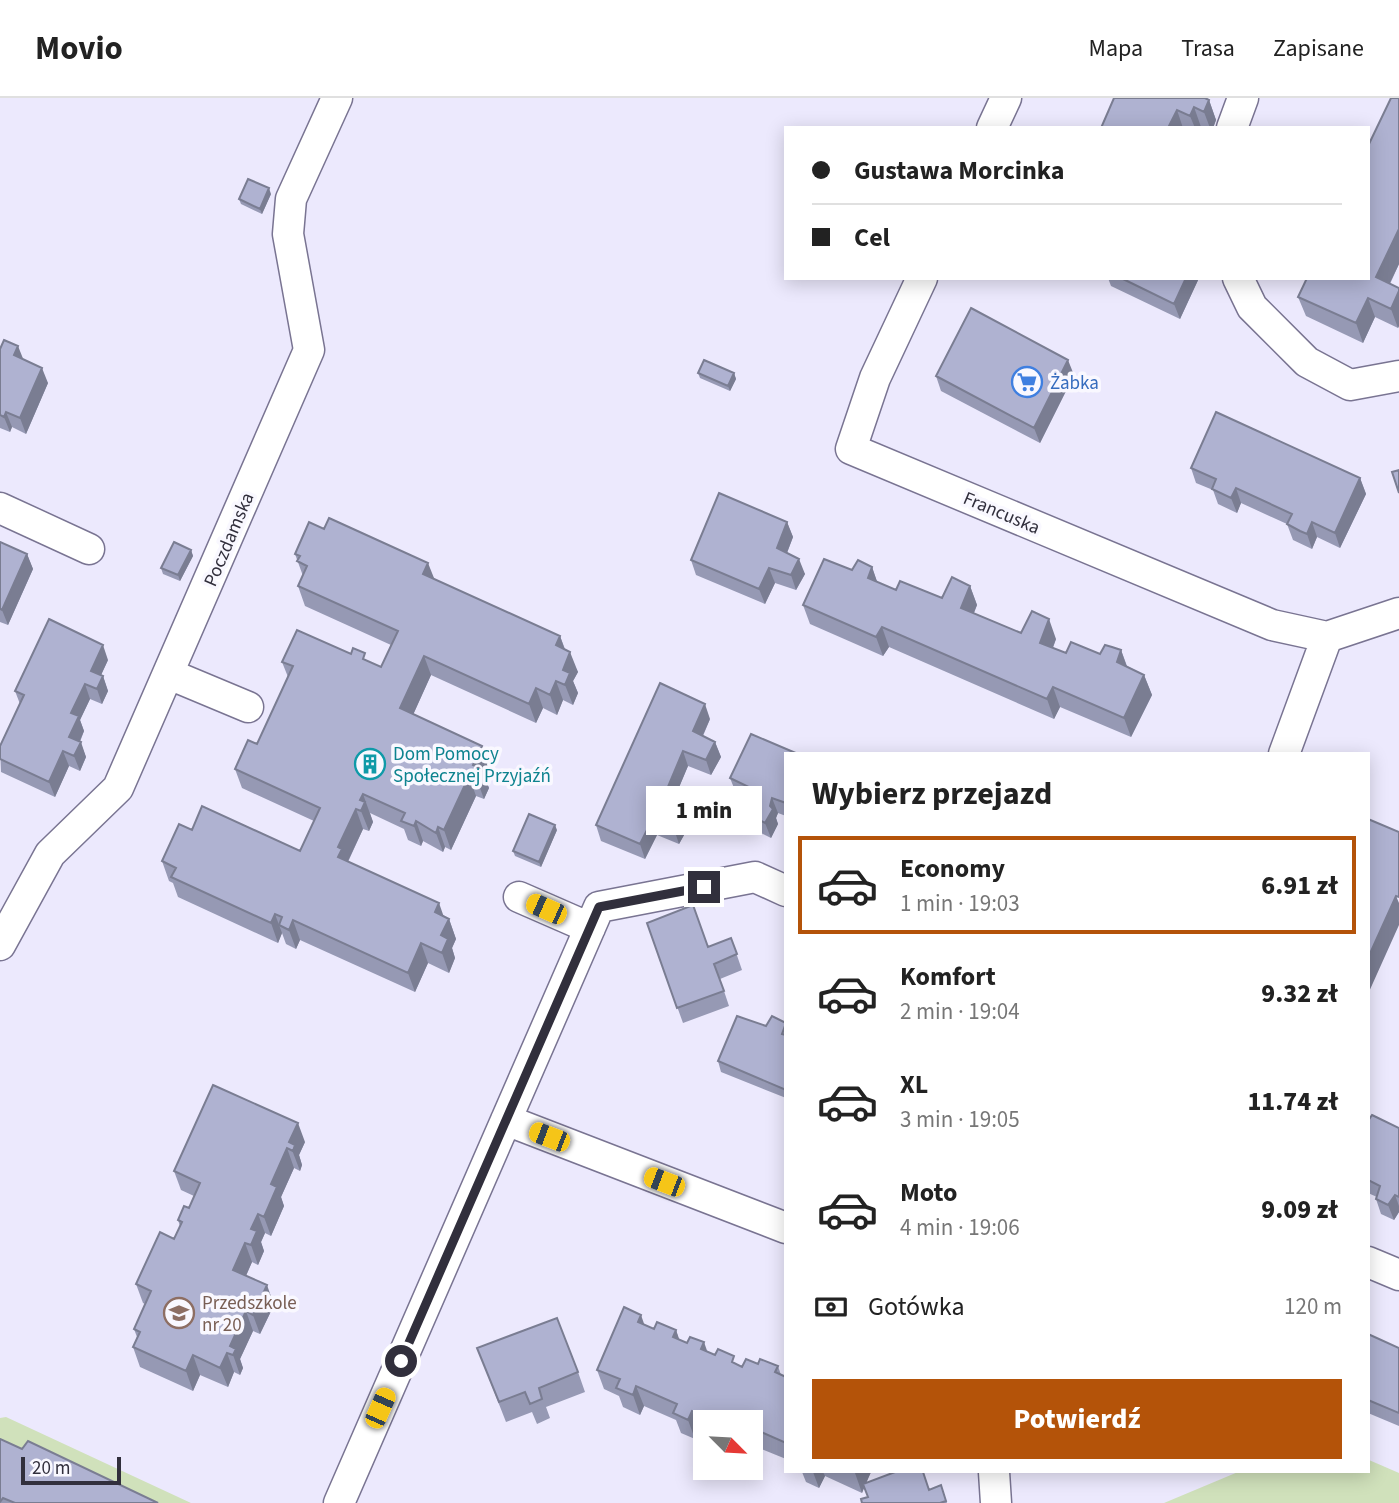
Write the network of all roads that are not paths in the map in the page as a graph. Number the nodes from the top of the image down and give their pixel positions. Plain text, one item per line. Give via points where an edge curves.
1 (337, 98) edge
2 (1006, 98) edge
3 (1243, 98) edge
4 (993, 126) edge
5 (1233, 126) edge
6 (921, 280) edge
7 (1239, 280) edge
8 (1399, 376) edge
9 (0, 508) edge
10 (89, 549) dead end
11 (1399, 613) edge
12 (1327, 637) junction
13 (169, 674) junction
14 (248, 708) dead end
15 (1285, 752) edge
16 (784, 890) edge
17 (519, 897) dead end
18 (590, 928) junction
19 (0, 945) edge
20 (506, 1120) junction
21 (784, 1227) edge
22 (1370, 1263) edge
23 (1399, 1275) edge
24 (993, 1473) edge
25 (339, 1503) edge
26 (996, 1503) edge

1 - 13 street, Poczdamska via 291,200 288,234 309,351
2 - 4 street
3 - 5 street
6 - 12 street, Francuska via 875,378 851,449 1272,625
7 - 8 street via 1252,307 1307,362 1350,385
9 - 10 street
11 - 12 street
12 - 15 street
13 - 14 street
13 - 19 street, Poczdamska via 118,788 50,855
16 - 18 street via 755,877 608,905 599,907
17 - 18 street
18 - 20 street
20 - 21 street
20 - 25 street
22 - 23 street
24 - 26 street

